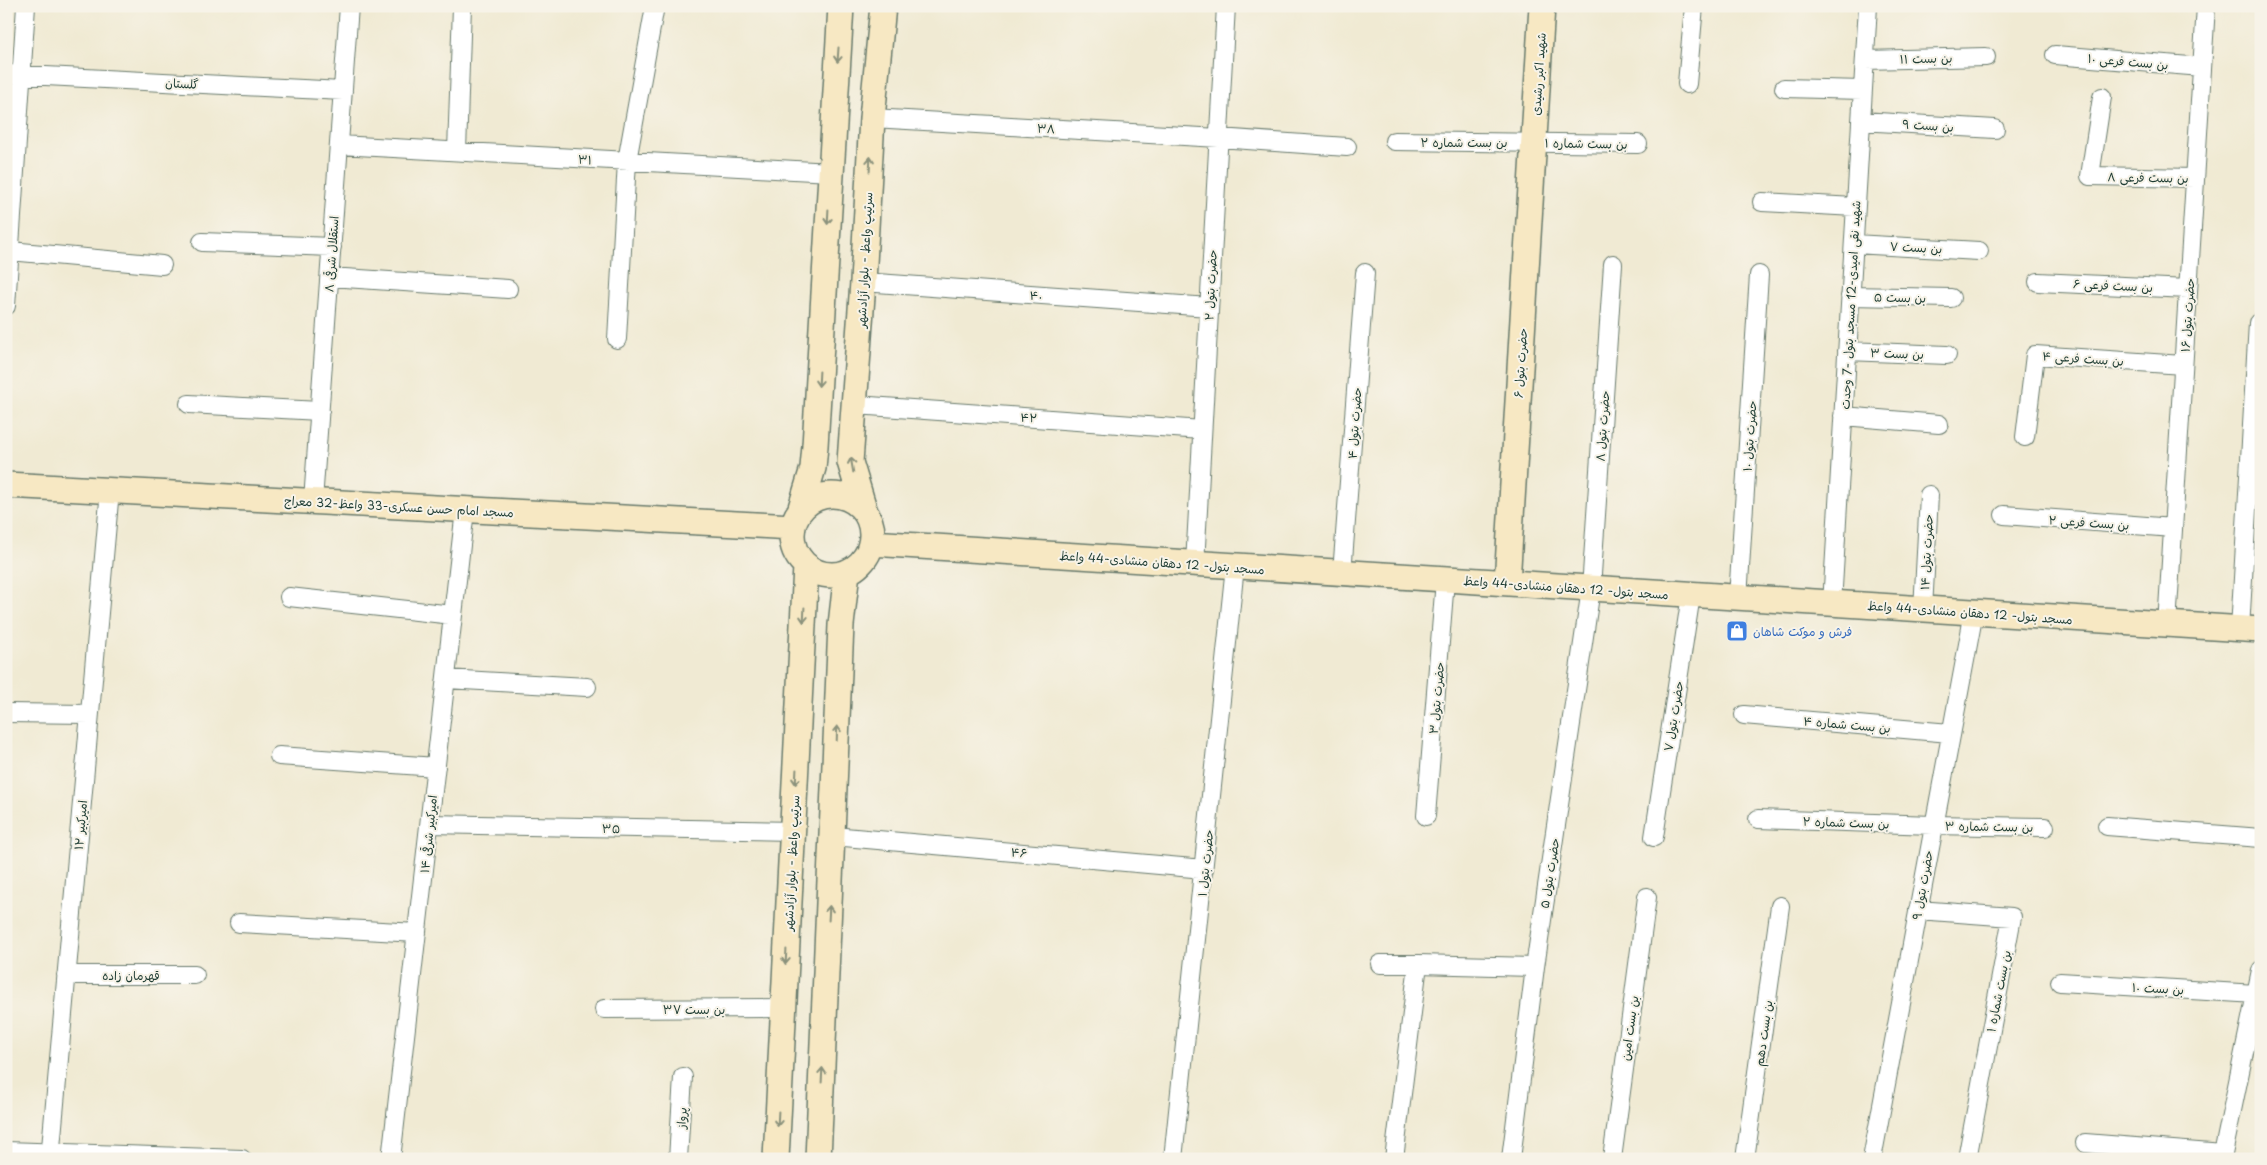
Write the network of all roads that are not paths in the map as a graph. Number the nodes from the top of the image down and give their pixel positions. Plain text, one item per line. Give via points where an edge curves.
1 (26, 6) edge
2 (349, 6) edge
3 (462, 6) edge
4 (654, 6) edge
5 (841, 6) edge
6 (883, 6) edge
7 (1226, 6) edge
8 (1542, 6) edge
9 (1694, 6) edge
10 (1868, 6) edge
11 (2206, 6) edge
12 (2055, 55) dead end
13 (1986, 57) dead end
14 (1865, 60) junction
15 (2202, 67) junction
16 (14, 74) edge
17 (1687, 84) dead end
18 (1784, 88) dead end
19 (1863, 90) junction
20 (343, 91) junction
21 (2102, 98) dead end
22 (872, 118) junction
23 (1861, 121) junction
24 (1995, 129) dead end
25 (1219, 138) junction
26 (1394, 141) dead end
27 (1534, 142) junction
28 (1638, 144) dead end
29 (339, 145) junction
30 (1347, 148) dead end
31 (456, 151) junction
32 (627, 161) junction
33 (831, 172) junction
34 (2195, 178) junction
35 (1762, 202) dead end
36 (1855, 207) junction
37 (202, 242) dead end
38 (1854, 244) junction
39 (332, 247) junction
40 (1979, 250) dead end
41 (10, 251) junction
42 (1613, 264) dead end
43 (162, 265) dead end
44 (1365, 273) dead end
45 (1759, 275) dead end
46 (330, 278) junction
47 (863, 282) junction
48 (2038, 282) dead end
49 (7, 284) edge
50 (508, 289) dead end
51 (2188, 289) junction
52 (1850, 296) junction
53 (1951, 298) dead end
54 (6, 306) edge
55 (1209, 307) junction
56 (2258, 323) dead end
57 (617, 339) dead end
58 (1847, 351) junction
59 (1947, 355) dead end
60 (2184, 365) junction
61 (189, 404) dead end
62 (856, 404) junction
63 (320, 411) junction
64 (1843, 416) junction
65 (1939, 424) dead end
66 (1202, 430) junction
67 (2025, 437) dead end
68 (6, 485) edge
69 (110, 490) junction
70 (1929, 495) dead end
71 (314, 501) junction
72 (465, 510) junction
73 (865, 512) junction
74 (2004, 515) dead end
75 (796, 519) junction
76 (2173, 528) junction
77 (872, 544) junction
78 (1195, 564) junction
79 (806, 566) junction
80 (1235, 566) junction
81 (848, 572) junction
82 (1342, 573) junction
83 (1446, 580) junction
84 (1507, 583) junction
85 (1592, 588) junction
86 (1691, 595) junction
87 (289, 597) dead end
88 (1738, 598) junction
89 (1832, 604) junction
90 (1923, 610) junction
91 (1974, 612) junction
92 (453, 616) junction
93 (2167, 625) junction
94 (2251, 630) edge
95 (446, 678) junction
96 (587, 687) dead end
97 (6, 713) edge
98 (90, 714) junction
99 (1744, 715) dead end
100 (1950, 733) junction
101 (279, 756) dead end
102 (436, 767) junction
103 (1426, 816) dead end
104 (1758, 818) dead end
105 (430, 824) junction
106 (1933, 825) junction
107 (2107, 826) dead end
108 (2045, 827) dead end
109 (793, 831) junction
110 (833, 836) junction
111 (1654, 837) dead end
112 (2261, 838) edge
113 (1204, 868) junction
114 (1647, 897) dead end
115 (1780, 906) dead end
116 (1918, 910) junction
117 (239, 923) dead end
118 (418, 933) junction
119 (1380, 964) dead end
120 (1418, 964) junction
121 (1535, 966) junction
122 (2261, 970) edge
123 (66, 975) junction
124 (196, 975) dead end
125 (2060, 982) dead end
126 (2256, 994) junction
127 (784, 1008) junction
128 (604, 1009) dead end
129 (2256, 1016) edge
130 (683, 1077) dead end
131 (2085, 1143) dead end
132 (6, 1151) edge
133 (51, 1156) edge
134 (2222, 1156) edge
135 (242, 1159) edge
136 (391, 1159) edge
137 (678, 1159) edge
138 (776, 1159) edge
139 (818, 1159) edge
140 (1173, 1159) edge
141 (1394, 1159) edge
142 (1511, 1159) edge
143 (1612, 1159) edge
144 (1745, 1159) edge
145 (1872, 1159) edge
146 (1967, 1159) edge

1 - 16 street
2 - 20 street, استقلال شرقی ۸
3 - 31 street
4 - 32 street
5 -> 33 street
6 - 22 street, سرتیپ واعظ - بلوار آزادشهر
7 - 25 street, حضرت بتول ۲
8 - 27 street, شهید اکبر رشیدی
9 - 17 street
10 - 14 street, شهید نقی امیدی-12 مسجد بتول -7 وحدت
11 - 15 street, حضرت بتول ۱۶
12 - 15 street, بن بست فرعی ۱۰
13 - 14 street, بن بست ۱۱
14 - 19 street, شهید نقی امیدی-12 مسجد بتول -7 وحدت
15 - 34 street, حضرت بتول ۱۶
16 - 20 street, گلستان
16 - 41 street
18 - 19 street
19 - 23 street, شهید نقی امیدی-12 مسجد بتول -7 وحدت
20 - 29 street, استقلال شرقی ۸
21 - 34 street, بن بست فرعی ۸ via 2090,176
22 - 25 street, ۳۸
47 -> 22 street, سرتیپ واعظ - بلوار آزادشهر
23 - 24 street, بن بست ۹
23 - 36 street, شهید نقی امیدی-12 مسجد بتول -7 وحدت
25 - 30 street, ۳۸
25 - 55 street, حضرت بتول ۲
26 - 27 street, بن بست شماره ۲
27 - 28 street, بن بست شماره ۱
27 - 84 street, حضرت بتول ۶
29 - 31 street, ۳۱
29 - 39 street, استقلال شرقی ۸
31 - 32 street, ۳۱
32 - 33 street, ۳۱
32 - 57 street
33 -> 75 street via 815,446 812,468
34 - 51 street, حضرت بتول ۱۶
35 - 36 street
36 - 38 street, شهید نقی امیدی-12 مسجد بتول -7 وحدت
37 - 39 street
38 - 40 street, بن بست ۷
38 - 52 street, شهید نقی امیدی-12 مسجد بتول -7 وحدت
39 - 46 street, استقلال شرقی ۸
41 - 43 street
41 - 49 street
42 - 85 street, حضرت بتول ۸
44 - 82 street, حضرت بتول ۴
45 - 88 street, حضرت بتول ۱۰
46 - 50 street
46 - 63 street, استقلال شرقی ۸
47 - 55 street, ۴۰
47 - 62 street, سرتیپ واعظ - بلوار آزادشهر
48 - 51 street, بن بست فرعی ۶
49 - 54 street
51 - 60 street, حضرت بتول ۱۶
52 - 53 street, بن بست ۵
52 - 58 street, شهید نقی امیدی-12 مسجد بتول -7 وحدت
55 - 66 street, حضرت بتول ۲
56 - 94 street
58 - 59 street, بن بست ۳
58 - 64 street, شهید نقی امیدی-12 مسجد بتول -7 وحدت
60 - 67 street, بن بست فرعی ۴ via 2035,354
60 - 76 street, حضرت بتول ۱۶
61 - 63 street
62 - 66 street, ۴۲
73 -> 62 street, سرتیپ واعظ - بلوار آزادشهر via 850,462
63 - 71 street, استقلال شرقی ۸
64 - 65 street
64 - 89 street, شهید نقی امیدی-12 مسجد بتول -7 وحدت
66 - 78 street, حضرت بتول ۲
68 - 69 street, مسجد امام حسن عسکری-33 واعظ-32 معراج
69 - 71 street, مسجد امام حسن عسکری-33 واعظ-32 معراج
69 - 98 street, امیرکبیر ۱۲
70 - 90 street, حضرت بتول ۱۴
71 - 72 street, مسجد امام حسن عسکری-33 واعظ-32 معراج
72 - 75 street, مسجد امام حسن عسکری-33 واعظ-32 معراج
72 - 92 street, ۱۴ امیرکبیر شرقی
73 - 75 street via 846,497 833,494 809,502
73 - 77 street via 872,531
74 - 76 street, بن بست فرعی ۲
75 - 79 street via 794,548
76 - 93 street, حضرت بتول ۱۶
77 - 78 street, مسجد بتول- 12 دهقان منشادی-44 واعظ
77 - 81 street via 867,555
78 - 80 street, مسجد بتول- 12 دهقان منشادی-44 واعظ
79 - 81 street via 826,575
79 -> 109 street, سرتیپ واعظ - بلوار آزادشهر
80 - 82 street, مسجد بتول- 12 دهقان منشادی-44 واعظ
80 - 113 street, حضرت بتول ۱
110 -> 81 street via 841,625
82 - 83 street, مسجد بتول- 12 دهقان منشادی-44 واعظ
83 - 84 street, مسجد بتول- 12 دهقان منشادی-44 واعظ
83 - 103 street, حضرت بتول ۳
84 - 85 street, مسجد بتول- 12 دهقان منشادی-44 واعظ
85 - 86 street, مسجد بتول- 12 دهقان منشادی-44 واعظ
85 - 121 street, حضرت بتول ۵
86 - 88 street, مسجد بتول- 12 دهقان منشادی-44 واعظ
86 - 111 street, حضرت بتول ۷
87 - 92 street
88 - 89 street, مسجد بتول- 12 دهقان منشادی-44 واعظ
89 - 90 street, مسجد بتول- 12 دهقان منشادی-44 واعظ
90 - 91 street, مسجد بتول- 12 دهقان منشادی-44 واعظ
91 - 93 street, مسجد بتول- 12 دهقان منشادی-44 واعظ
91 - 100 street, حضرت بتول ۹
92 - 95 street, ۱۴ امیرکبیر شرقی
93 - 94 street, مسجد بتول- 12 دهقان منشادی-44 واعظ
95 - 96 street
95 - 102 street, ۱۴ امیرکبیر شرقی
97 - 98 street
98 - 123 street, امیرکبیر ۱۲
99 - 100 street, بن بست شماره ۴
100 - 106 street, حضرت بتول ۹
101 - 102 street
102 - 105 street, ۱۴ امیرکبیر شرقی
104 - 106 street, بن بست شماره ۲
105 - 109 street, ۳۵
105 - 118 street, ۱۴ امیرکبیر شرقی
106 - 108 street, بن بست شماره ۳
106 - 116 street, حضرت بتول ۹
107 - 112 street
109 -> 127 street, سرتیپ واعظ - بلوار آزادشهر
110 - 113 street, ۴۶
139 -> 110 street
113 - 140 street, حضرت بتول ۱
114 - 143 street, بن بست امین
115 - 144 street, بن بست دهم
116 - 145 street, حضرت بتول ۹
116 - 146 street, بن بست شماره ۱ via 2012,917
117 - 118 street
118 - 136 street, ۱۴ امیرکبیر شرقی
119 - 120 street
120 - 121 street
120 - 141 street
121 - 142 street, حضرت بتول ۵
122 - 126 street
123 - 124 street, قهرمان زاده
123 - 133 street, امیرکبیر ۱۲
125 - 126 street, بن بست ۱۰
126 - 129 street
127 - 128 street, بن بست ۳۷
127 -> 138 street, سرتیپ واعظ - بلوار آزادشهر
129 - 134 street
130 - 137 street, پرواز
131 - 134 street
132 - 133 street
133 - 135 street

